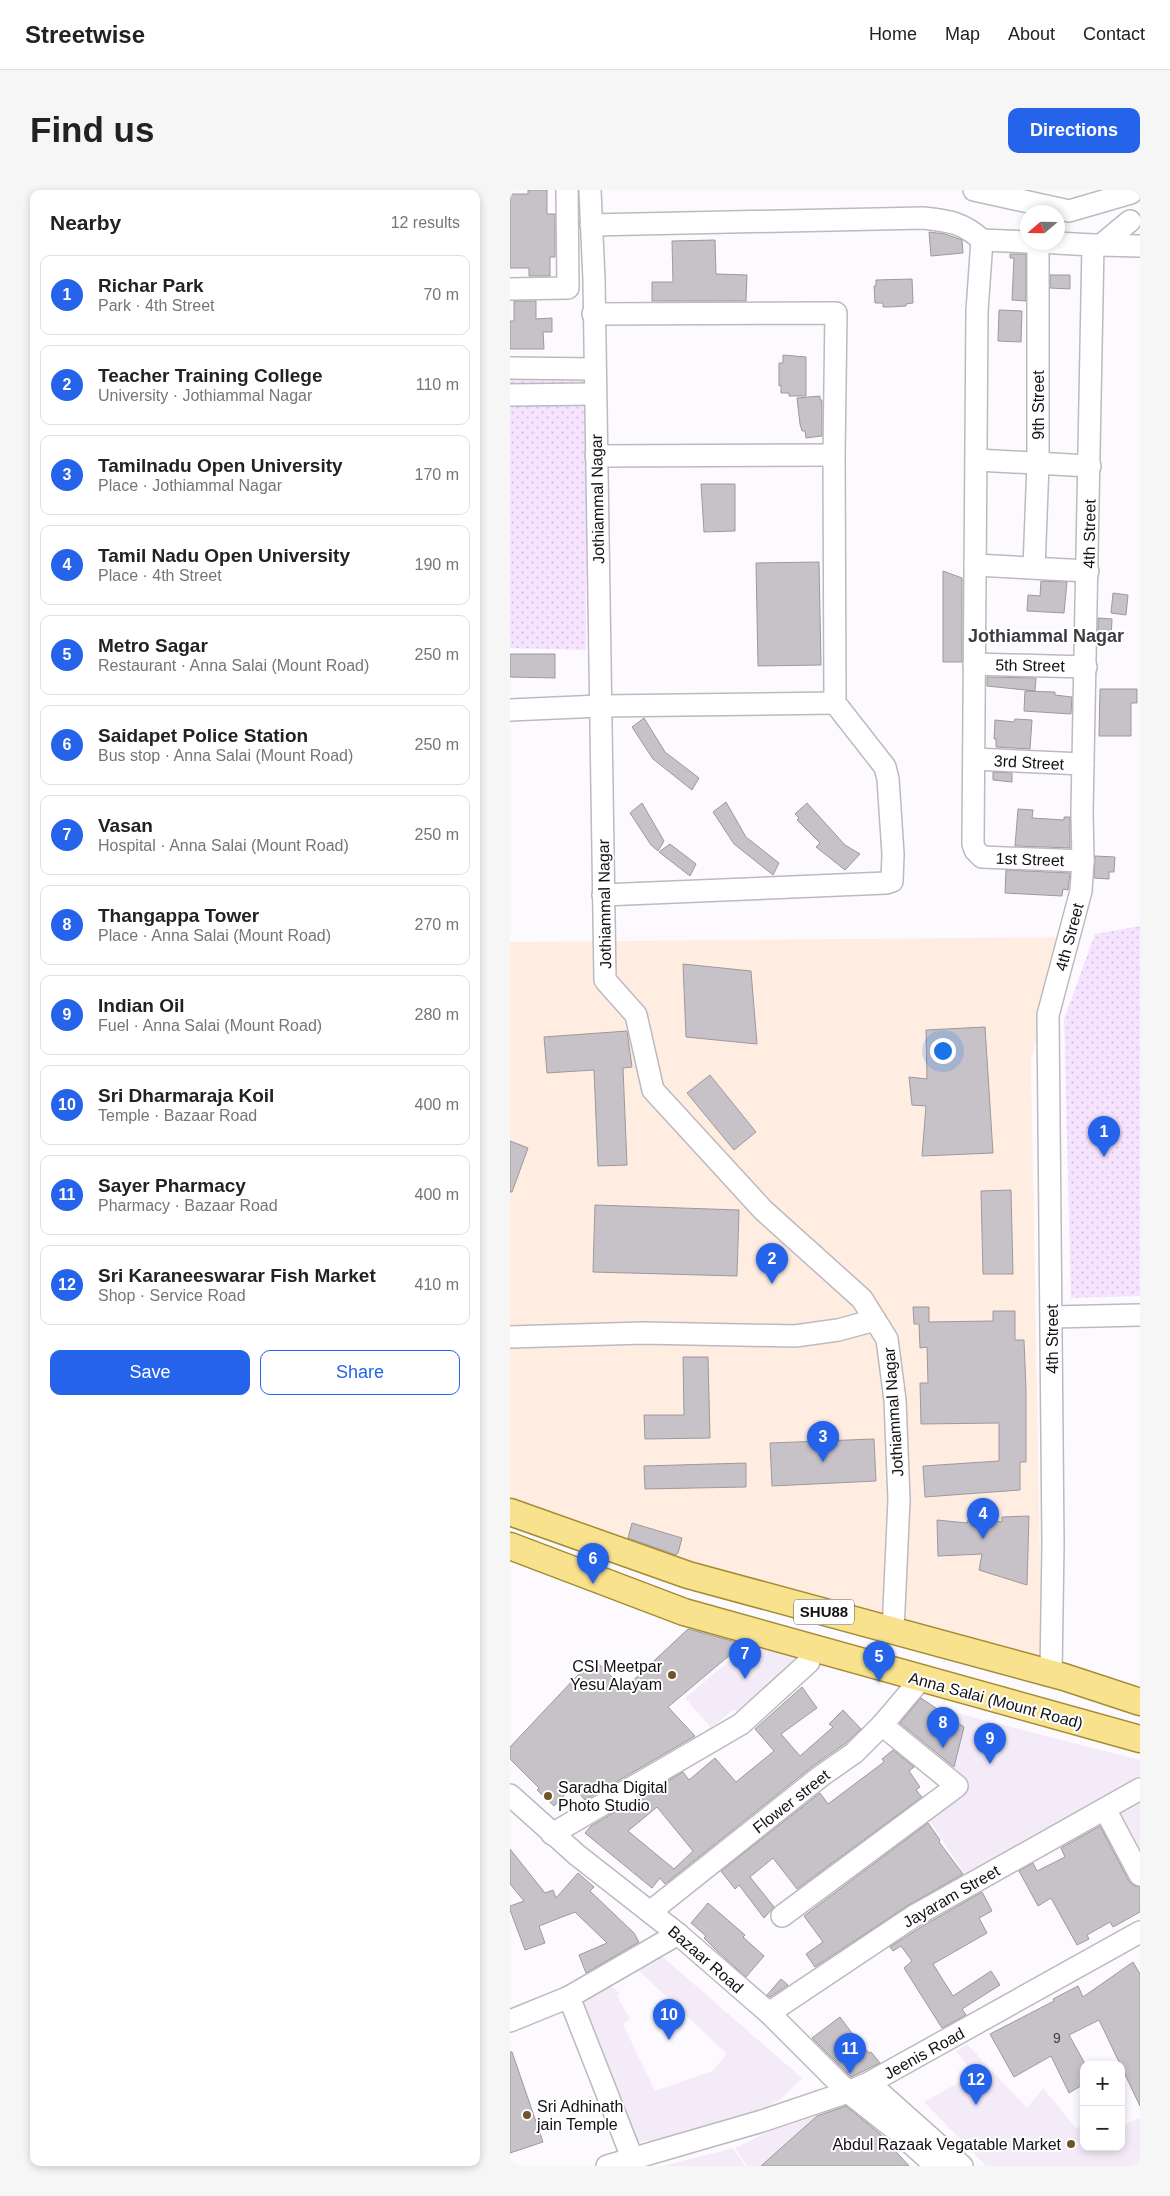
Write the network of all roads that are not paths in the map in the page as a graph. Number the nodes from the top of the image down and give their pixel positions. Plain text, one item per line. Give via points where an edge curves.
1 (568, 190) edge
2 (590, 190) edge
3 (974, 190) edge
4 (1131, 193) dead end
5 (1130, 222) dead end
6 (591, 226) junction
7 (982, 240) junction
8 (1020, 242) edge
9 (1065, 243) edge
10 (1097, 245) junction
11 (1140, 246) edge
12 (1038, 250) edge
13 (510, 289) edge
14 (593, 314) junction
15 (510, 368) edge
16 (594, 369) junction
17 (595, 394) junction
18 (510, 395) edge
19 (834, 455) junction
20 (596, 456) junction
21 (977, 460) junction
22 (1038, 464) junction
23 (1090, 466) junction
24 (975, 565) junction
25 (1034, 568) junction
26 (1088, 571) junction
27 (974, 664) junction
28 (1086, 667) junction
29 (835, 703) junction
30 (600, 706) junction
31 (510, 710) edge
32 (974, 759) junction
33 (1084, 764) junction
34 (1083, 861) junction
35 (603, 896) junction
36 (1140, 1315) edge
37 (1052, 1317) junction
38 (875, 1320) junction
39 (510, 1337) edge
40 (510, 1512) edge
41 (510, 1546) edge
42 (893, 1631) junction
43 (809, 1662) dead end
44 (1051, 1674) junction
45 (921, 1679) junction
46 (1140, 1702) edge
47 (882, 1725) junction
48 (1140, 1739) edge
49 (1140, 1789) edge
50 (510, 1795) edge
51 (1105, 1809) junction
52 (552, 1834) junction
53 (1140, 1875) edge
54 (650, 1912) junction
55 (782, 1916) dead end
56 (1140, 1932) edge
57 (678, 1934) junction
58 (569, 1997) junction
59 (769, 2013) junction
60 (510, 2021) edge
61 (869, 2083) junction
62 (848, 2092) junction
63 (633, 2160) junction
64 (607, 2166) edge
65 (936, 2166) edge
66 (962, 2166) edge

1 - 13 street via 568,288
2 - 6 street, Jothiammal Nagar
3 - 4 street via 1069,211
5 - 10 street
6 - 7 street via 922,218 968,227
6 - 14 street, Jothiammal Nagar
7 - 8 street
7 - 21 street via 977,310
9 - 10 street
10 - 11 street
10 - 23 street, 4th Street
12 - 22 street, 9th Street
14 - 16 street, Jothiammal Nagar
14 - 19 street via 836,313
15 - 16 street
16 - 17 street, Jothiammal Nagar
17 - 18 street
17 - 20 street, Jothiammal Nagar
19 - 20 street
19 - 29 street
20 - 30 street, Jothiammal Nagar
21 - 22 street
21 - 24 street
22 - 23 street
22 - 25 street, 9th Street
23 - 26 street, 4th Street
24 - 25 street
24 - 27 street
25 - 26 street
26 - 28 street, 4th Street
27 - 28 street, 5th Street
27 - 32 street
28 - 33 street, 4th Street
29 - 30 street
29 - 35 street via 885,766 893,854 892,881
30 - 31 street
30 - 35 street, Jothiammal Nagar
32 - 33 street, 3rd Street
32 - 34 street, 1st Street via 974,844 978,855
33 - 34 street, 4th Street
34 - 37 street, 4th Street via 1078,905 1048,1015
35 - 38 street, Jothiammal Nagar via 606,980 636,1015 653,1090 763,1210 862,1299
36 - 37 street
37 - 44 street, 4th Street
38 - 39 street via 838,1330 795,1336 643,1333
38 - 42 street, Jothiammal Nagar via 887,1339 895,1400 899,1500
40 - 42 main road, SHU88 via 688,1575
41 - 45 main road, Anna Salai (Mount Road) / SHU88 via 684,1612
42 - 44 main road, SHU88
43 - 52 street via 740,1724
44 - 46 main road, SHU88
45 - 47 street, Flower street
45 - 48 main road, Anna Salai (Mount Road) / SHU88
47 - 54 street, Flower street via 854,1753
47 - 55 street via 958,1786
49 - 51 street, Jayaram Street
50 - 52 street, Bazaar Road
51 - 53 street
51 - 59 street, Jayaram Street via 914,1916
52 - 54 street, Bazaar Road
54 - 57 street, Bazaar Road
56 - 61 street, Jeenis Road
57 - 58 street
57 - 59 street, Bazaar Road
58 - 60 street
58 - 63 street
59 - 62 street, Bazaar Road
61 - 62 street, Jeenis Road
61 - 66 street
62 - 63 street, Jeenis Road
62 - 65 street, Bazaar Road
63 - 64 street, Jeenis Road

